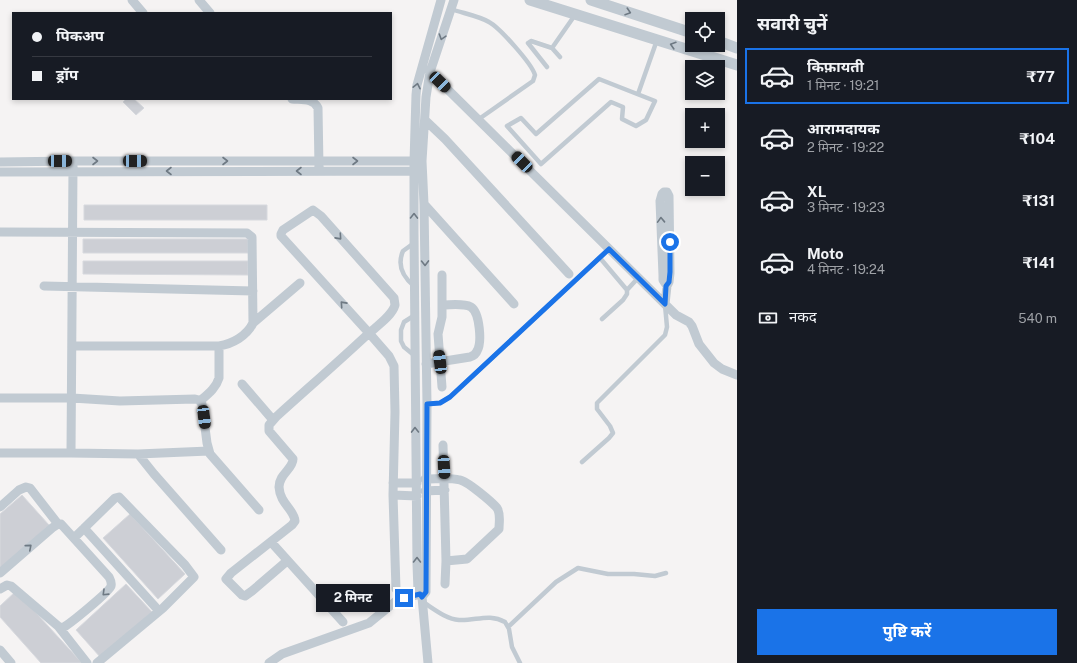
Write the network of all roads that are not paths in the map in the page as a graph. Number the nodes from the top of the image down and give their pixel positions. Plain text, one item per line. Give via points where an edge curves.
1 (132, 0) edge
2 (199, 0) edge
3 (441, 0) edge
4 (454, 0) edge
5 (530, 0) edge
6 (590, 0) edge
7 (451, 9) junction
8 (142, 12) edge
9 (209, 12) edge
10 (575, 14) junction
11 (685, 31) edge
12 (656, 40) junction
13 (725, 44) edge
14 (552, 48) junction
15 (737, 48) edge
16 (560, 57) dead end
17 (423, 65) junction
18 (737, 65) edge
19 (547, 67) dead end
20 (430, 72) junction
21 (638, 94) junction
22 (302, 100) edge
23 (479, 119) junction
24 (425, 120) junction
25 (73, 161) junction
26 (0, 162) edge
27 (25, 162) junction
28 (319, 166) junction
29 (418, 166) junction
30 (73, 171) junction
31 (0, 172) edge
32 (26, 172) junction
33 (424, 204) junction
34 (0, 232) edge
35 (73, 233) junction
36 (414, 243) junction
37 (609, 249) junction
38 (600, 258) junction
39 (569, 274) dead end
40 (442, 275) dead end
41 (639, 278) junction
42 (300, 283) dead end
43 (44, 286) dead end
44 (415, 286) junction
45 (666, 286) junction
46 (72, 288) junction
47 (626, 290) junction
48 (253, 291) junction
49 (514, 304) dead end
50 (665, 304) junction
51 (443, 305) junction
52 (415, 315) junction
53 (602, 319) dead end
54 (253, 323) junction
55 (369, 333) junction
56 (72, 346) junction
57 (219, 346) junction
58 (416, 356) junction
59 (440, 362) junction
60 (426, 364) junction
61 (737, 375) edge
62 (242, 384) dead end
63 (442, 387) dead end
64 (0, 398) edge
65 (72, 398) junction
66 (200, 401) junction
67 (415, 403) junction
68 (427, 404) junction
69 (273, 420) junction
70 (443, 445) dead end
71 (209, 451) junction
72 (71, 452) junction
73 (0, 453) edge
74 (138, 454) junction
75 (582, 462) dead end
76 (444, 478) junction
77 (425, 479) junction
78 (393, 483) junction
79 (417, 483) junction
80 (425, 490) junction
81 (445, 490) junction
82 (393, 495) junction
83 (417, 496) junction
84 (0, 507) edge
85 (259, 510) dead end
86 (58, 524) junction
87 (84, 528) junction
88 (74, 538) junction
89 (271, 542) junction
90 (222, 550) dead end
91 (287, 561) junction
92 (446, 561) junction
93 (0, 572) edge
94 (666, 573) dead end
95 (445, 584) dead end
96 (4, 587) edge
97 (396, 589) dead end
98 (422, 598) junction
99 (159, 611) junction
100 (343, 622) dead end
101 (58, 626) junction
102 (508, 627) junction
103 (0, 650) edge
104 (11, 663) edge
105 (87, 663) edge
106 (97, 663) edge
107 (269, 663) edge
108 (428, 663) edge
109 (520, 663) edge

1 - 8 street
2 - 9 street
3 - 17 street
4 - 7 street
5 - 10 street
6 -> 11 street
7 -> 20 street
7 - 23 lane via 491,23 530,65 535,75 533,81
10 - 12 street
10 - 14 lane
18 -> 12 street
12 - 21 lane
13 - 15 street
14 - 16 lane
14 - 19 lane via 531,41 528,43
17 - 20 street
29 -> 17 street via 416,90
20 - 23 street
20 - 24 street
21 - 21 lane via 599,79 536,134 521,118 507,126 541,164 611,102 623,107 622,119 636,126 646,120 655,101
22 - 28 street via 311,101 318,108
23 - 37 street
24 - 29 street
24 - 39 street
25 - 27 street
25 -> 28 street
25 - 30 street
26 - 27 street
27 - 32 street
28 - 29 street
28 -> 30 street
29 - 33 street
36 -> 29 street
30 - 32 street
30 - 35 street
31 - 32 street
33 - 49 street
33 -> 60 street
34 - 35 street
35 - 46 street
35 - 48 street via 249,234 253,239
36 - 44 street
36 - 44 lane via 403,250 401,261 406,280
37 - 38 lane
37 - 41 street
38 - 47 lane
38 - 68 lane via 450,397 440,403
40 - 51 street
41 - 47 lane
41 - 50 street
42 - 54 street
43 - 46 street
44 - 52 street
45 -> 45 street via 663,280 660,208 664,192 669,196 670,272
45 - 50 street
46 - 48 street
46 - 56 street
47 - 53 lane via 627,294 623,300
48 - 54 street
50 - 61 street via 690,323 699,344 714,363
50 - 75 lane via 665,335 597,403 597,409 610,426 612,433
51 - 59 street via 438,334
51 - 59 street via 467,306 473,309 478,316 479,344 477,353 470,357
52 - 58 street
52 - 58 lane via 404,322 401,341 404,347
54 - 57 street via 237,340
55 -> 55 street via 281,236 283,230 312,210 394,298 394,308
55 - 69 street
55 - 78 street via 389,356 394,366
56 - 57 street
56 - 65 street
57 - 66 street via 218,383
58 - 67 street
59 - 60 street
59 - 63 street
60 - 68 street
62 - 69 street
64 - 65 street
65 - 66 street
65 - 72 street
66 - 71 street
67 - 68 street
79 -> 67 street
68 - 77 street
69 - 89 street via 268,428 294,461 279,485 281,498 295,519 292,525
70 - 76 street
71 - 74 street
71 - 85 street
72 - 73 street
72 - 74 street
74 - 90 street
76 - 77 street
76 - 81 street
76 - 92 street via 461,480 470,485 496,508 500,524 499,529 469,557
77 - 80 street
78 - 79 street
78 - 82 street
79 - 83 street
80 - 81 street
80 - 98 street via 426,592
81 - 92 street
82 - 83 street
82 - 97 street
98 -> 83 street via 418,591
84 - 86 street via 19,490 30,488
86 - 88 street
93 -> 86 street
87 - 88 street
87 - 99 street
87 - 99 street via 115,498 120,498 192,572 194,578
88 -> 101 street via 108,577 111,586 64,627
89 - 91 street
89 - 91 street via 231,573 226,581 245,596
91 - 100 street
92 - 95 street
93 - 96 street
94 - 102 lane via 654,576 608,574 578,568 556,582
96 - 101 street via 13,587
98 - 102 lane via 444,616 453,619 495,618 505,622
98 - 107 street via 396,601 369,623 282,654
98 - 108 street
99 - 106 street
101 - 105 street
102 - 109 lane via 512,647
103 - 104 street

